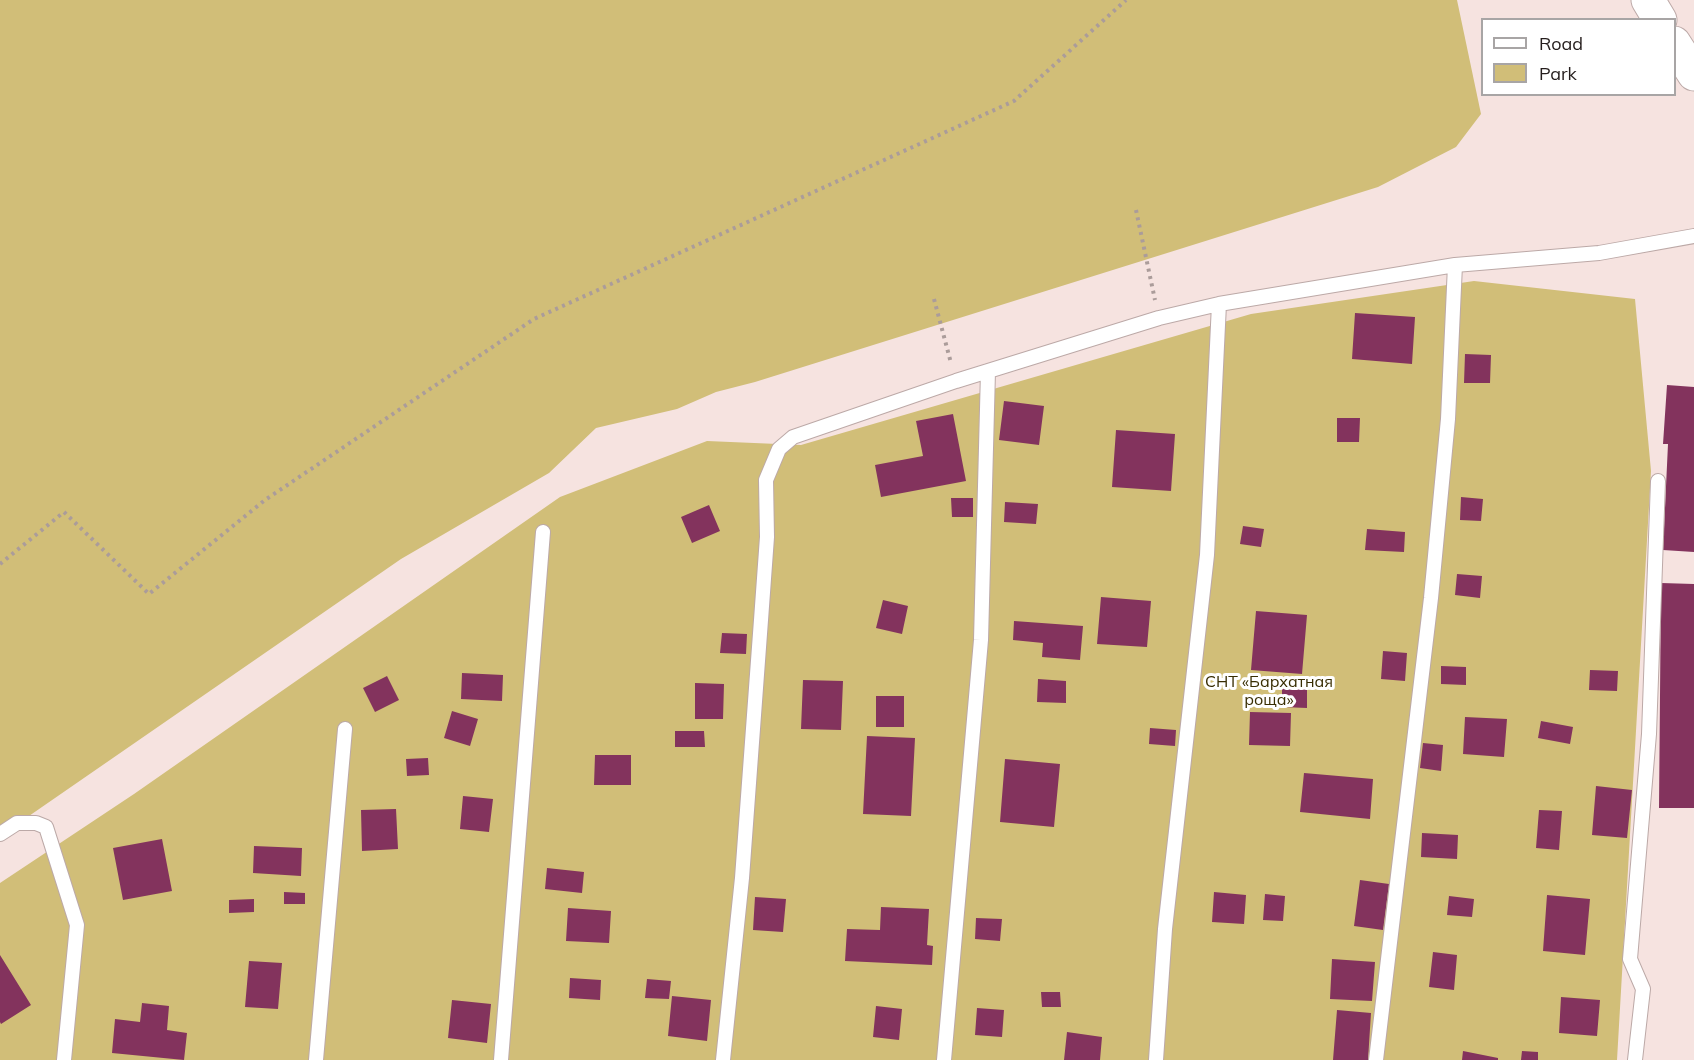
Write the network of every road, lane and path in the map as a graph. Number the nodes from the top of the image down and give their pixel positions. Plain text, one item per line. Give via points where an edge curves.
1 (1126, 0) edge
2 (1648, 0) edge
3 (1659, 18) edge
4 (1676, 46) edge
5 (1694, 74) edge
6 (1136, 210) dead end
7 (1694, 236) edge
8 (1455, 265) junction
9 (934, 299) dead end
10 (1219, 303) junction
11 (1159, 318) junction
12 (988, 371) junction
13 (956, 381) junction
14 (1658, 481) dead end
15 (543, 531) dead end
16 (0, 564) edge
17 (345, 729) dead end
18 (0, 834) edge
19 (64, 1060) edge
20 (316, 1060) edge
21 (501, 1060) edge
22 (723, 1060) edge
23 (944, 1060) edge
24 (1156, 1060) edge
25 (1376, 1060) edge
26 (1635, 1060) edge

1 - 16 path via 1014,101 534,319 265,500 149,594 64,512
2 - 3 main road
4 - 5 main road
6 - 11 path
7 - 8 lane via 1599,253
8 - 10 lane
8 - 25 lane via 1448,419 1431,598
9 - 13 path
10 - 11 lane
10 - 24 lane via 1207,555 1165,929
11 - 12 lane
12 - 13 lane
12 - 23 lane via 981,640
13 - 22 lane via 793,436 779,449 766,480 767,537 760,644
14 - 26 lane via 1649,734 1630,959 1642,989
15 - 21 lane
17 - 20 lane
18 - 19 lane via 17,823 46,827 77,925

